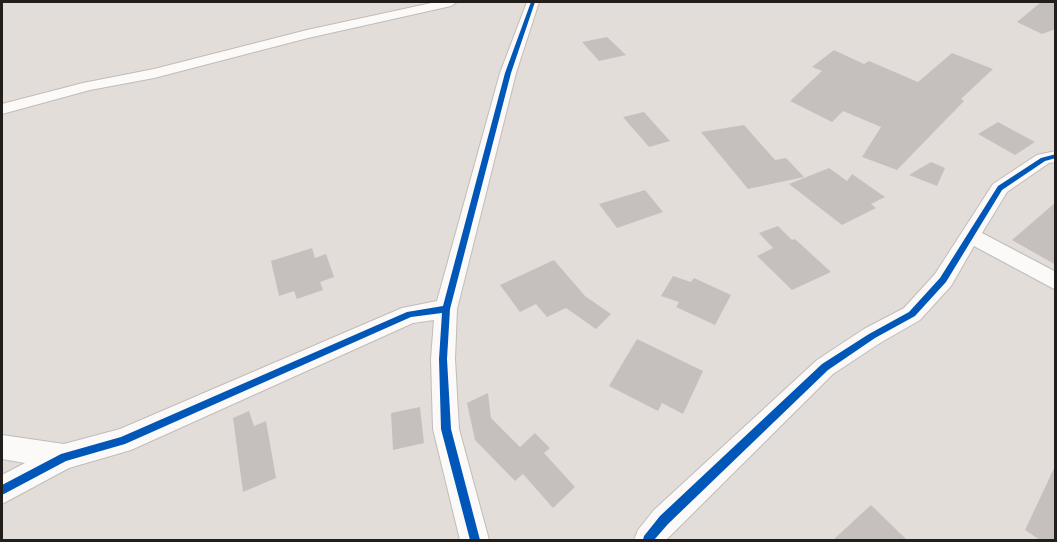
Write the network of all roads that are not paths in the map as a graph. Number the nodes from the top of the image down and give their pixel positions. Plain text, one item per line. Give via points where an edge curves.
1 (451, 2) edge
2 (533, 2) edge
3 (2, 109) edge
4 (1056, 156) edge
5 (972, 236) junction
6 (1056, 282) edge
7 (446, 309) junction
8 (2, 447) edge
9 (64, 457) junction
10 (2, 490) edge
11 (475, 540) edge
12 (648, 540) edge

1 - 3 street
2 - 7 street via 508,73
4 - 5 street via 1043,159 1000,188
5 - 6 street
5 - 12 street via 943,280 912,314 825,367 664,520
7 - 9 street via 410,314 122,441
7 - 11 street via 446,429
8 - 9 street
9 - 10 street

